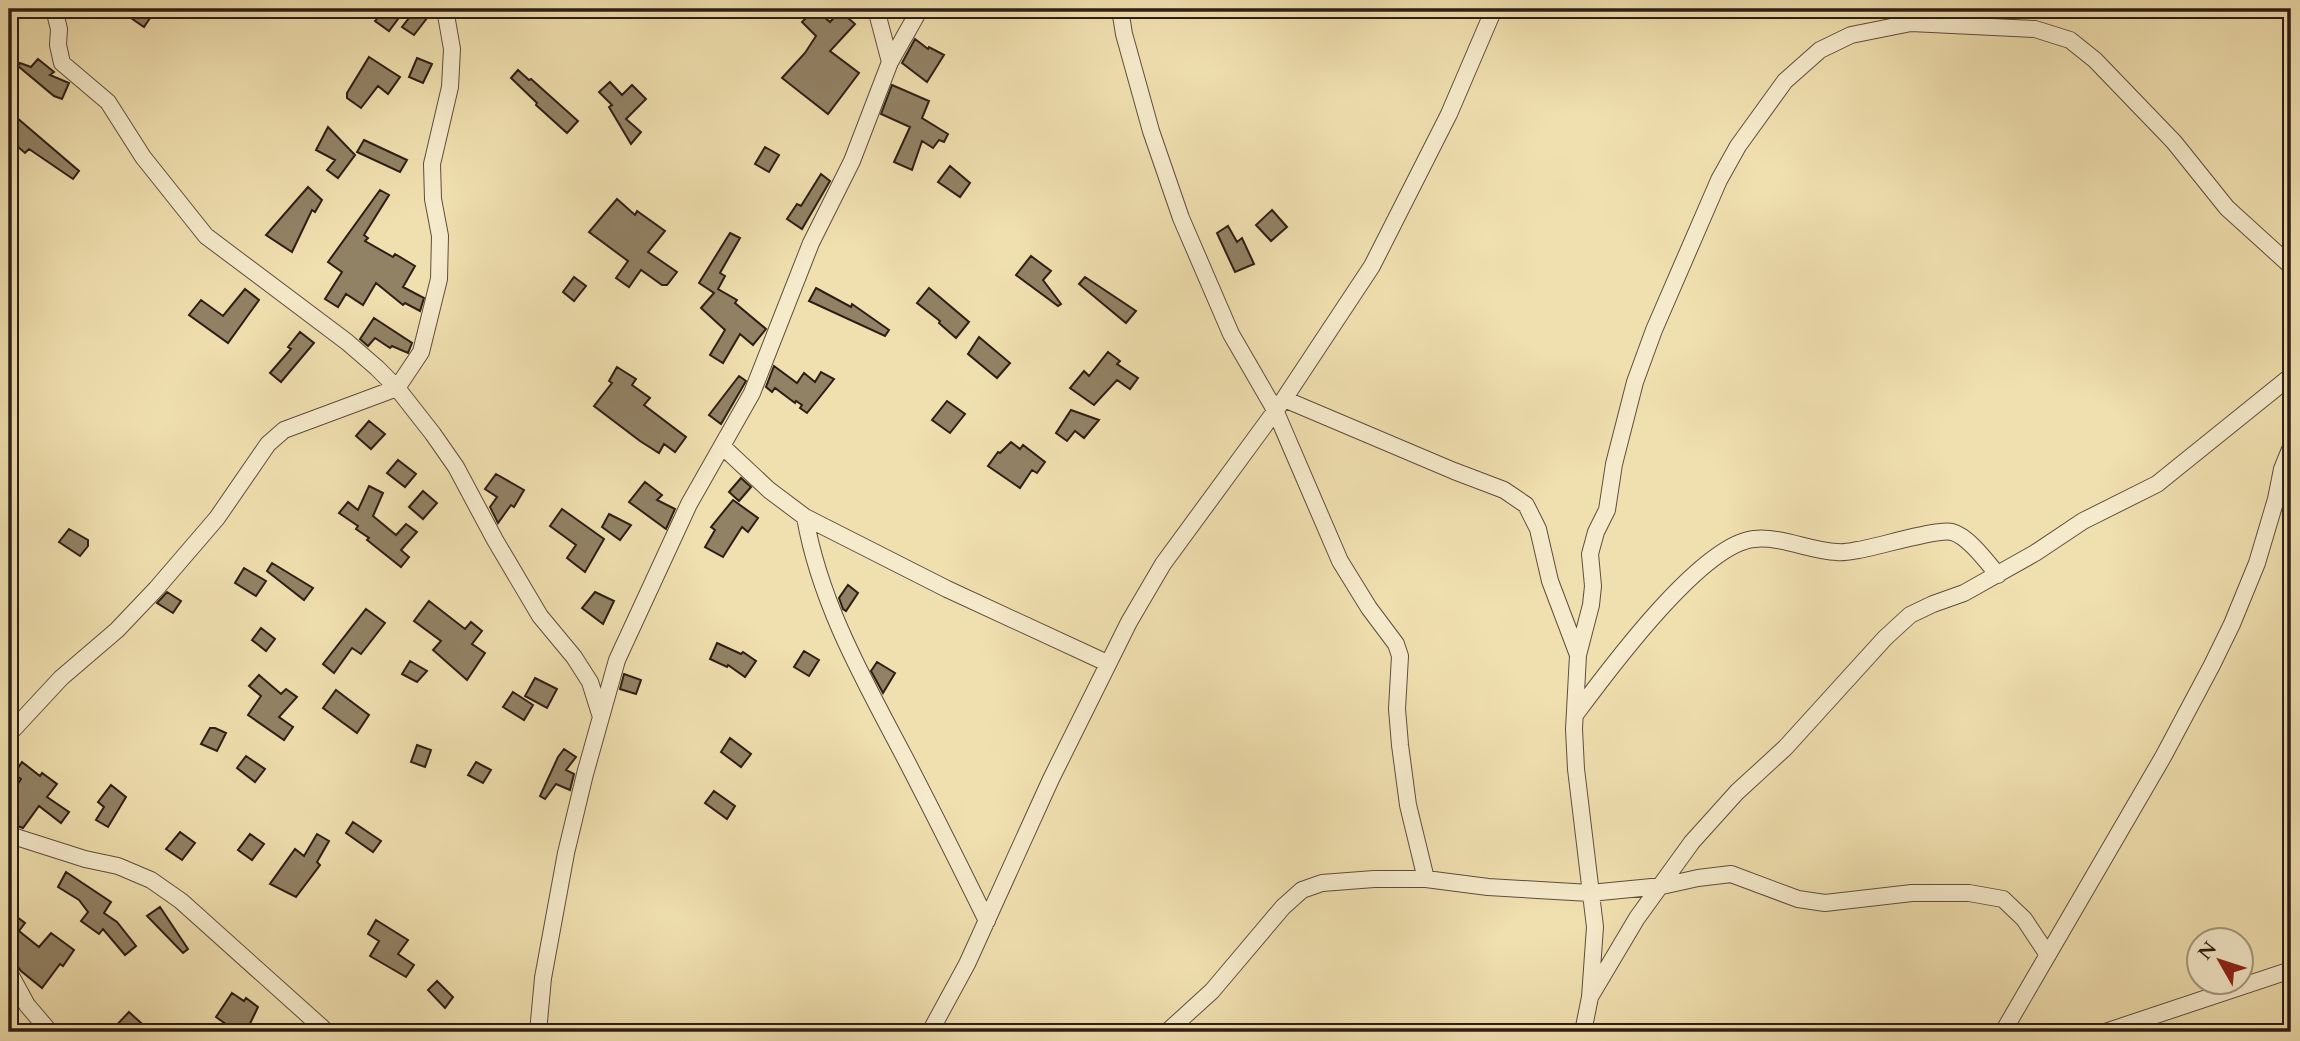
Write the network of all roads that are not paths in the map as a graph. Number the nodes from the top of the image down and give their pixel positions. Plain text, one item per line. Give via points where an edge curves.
1 (54, 9) edge
2 (445, 9) edge
3 (876, 9) edge
4 (920, 9) edge
5 (1120, 9) edge
6 (1494, 9) edge
7 (890, 62) junction
8 (2291, 266) edge
9 (2291, 376) edge
10 (397, 388) junction
11 (1280, 404) junction
12 (722, 446) junction
13 (2291, 447) edge
14 (805, 517) junction
15 (1998, 575) junction
16 (1578, 655) junction
17 (1107, 663) junction
18 (1575, 715) junction
19 (601, 717) junction
20 (9, 734) edge
21 (9, 833) edge
22 (1426, 879) junction
23 (1662, 886) junction
24 (1590, 893) junction
25 (987, 920) junction
26 (2048, 954) junction
27 (2291, 970) edge
28 (9, 972) edge
29 (1590, 997) junction
30 (50, 1032) edge
31 (327, 1032) edge
32 (538, 1032) edge
33 (930, 1032) edge
34 (1167, 1032) edge
35 (1583, 1032) edge
36 (2003, 1032) edge
37 (2105, 1032) edge

1 - 10 street via 62,63 108,102 142,157 206,236 347,342
2 - 10 street via 452,49 450,87 432,164 440,236 439,279 421,352
3 - 7 street
4 - 7 street
5 - 11 street via 1151,131 1181,218 1231,334
6 - 11 street via 1449,114 1372,266
7 - 12 street via 752,393
8 - 16 street via 2227,208 2174,142 2070,40 2035,29 1911,23 1851,35 1820,50 1785,81 1738,146 1654,330 1632,394 1607,510 1590,554 1591,605
9 - 15 street via 2157,484 2083,521
10 - 19 street via 456,467 540,616 590,682
10 - 20 street via 284,430 268,444 217,518 156,589
11 - 16 street via 1504,489 1525,505 1538,529 1550,581
11 - 17 street via 1163,564
11 - 22 street via 1340,561 1396,644 1400,745 1408,805
12 - 14 street
12 - 19 street via 690,503 617,660
13 - 26 street via 2232,624 2163,757
14 - 17 street
14 - 25 street via 818,570 847,644
15 - 18 street via 1954,532 1838,552 1754,538 1732,545 1679,588
15 - 23 street via 1910,615 1785,748 1737,792 1692,842
16 - 18 street
17 - 25 street
18 - 24 street via 1576,769
19 - 32 street via 566,853
21 - 31 street via 151,880 181,901
22 - 24 street
22 - 34 street via 1322,883 1302,890 1212,991
23 - 24 street
23 - 26 street via 1731,874 1825,904 1912,893 1969,893 2003,900 2024,919
23 - 29 street
24 - 29 street via 1595,927
25 - 33 street
26 - 36 street
27 - 37 street
28 - 30 street via 27,1005
29 - 35 street

